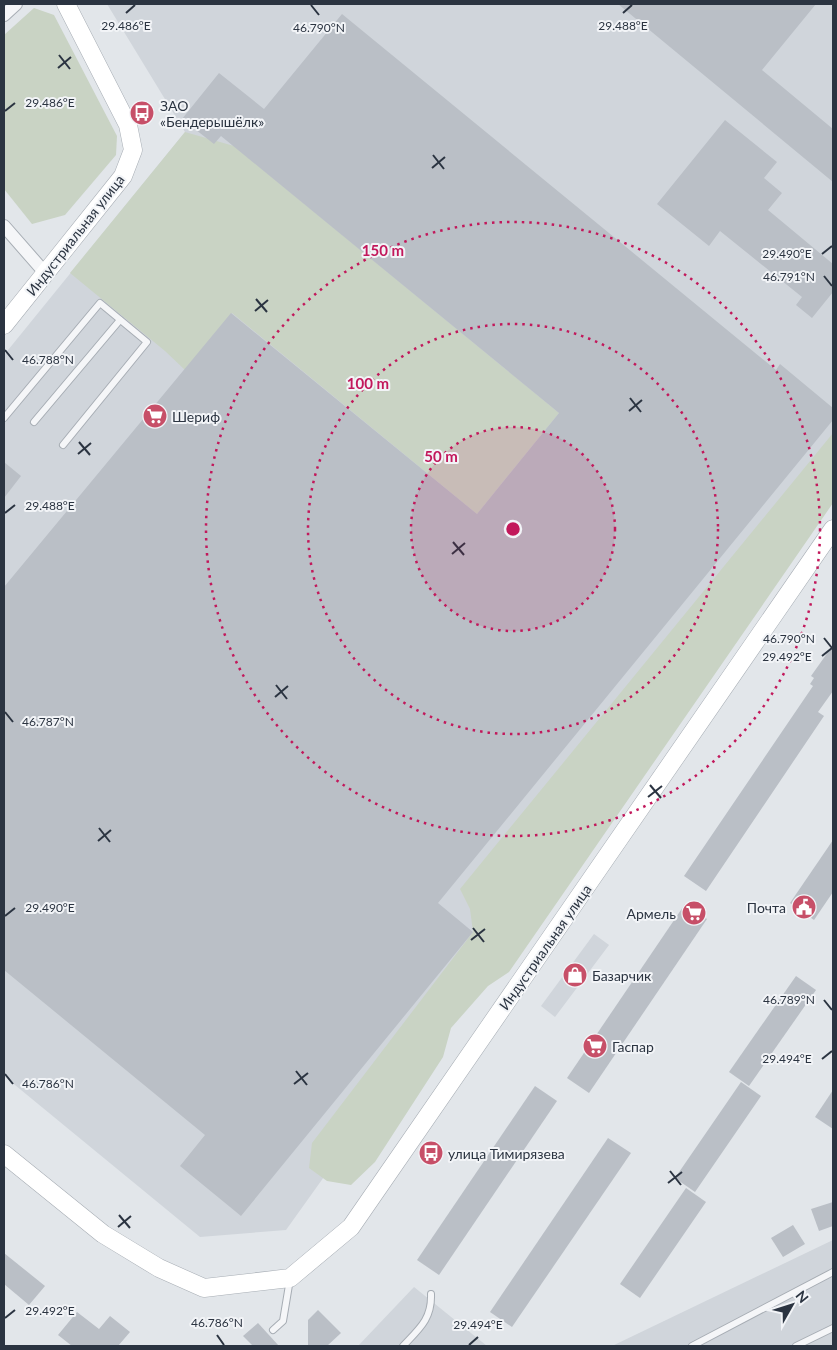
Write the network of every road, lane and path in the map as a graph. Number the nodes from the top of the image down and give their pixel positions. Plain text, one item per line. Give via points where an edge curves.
1 (16, 4) edge
2 (66, 4) edge
3 (4, 15) edge
4 (4, 226) edge
5 (46, 274) junction
6 (120, 320) junction
7 (4, 325) edge
8 (4, 418) edge
9 (34, 422) dead end
10 (63, 445) dead end
11 (833, 529) edge
12 (4, 1154) edge
13 (833, 1272) edge
14 (290, 1278) junction
15 (431, 1294) dead end
16 (833, 1328) edge
17 (273, 1330) dead end
18 (404, 1346) edge
19 (692, 1346) edge
20 (796, 1346) edge

1 - 3 street
2 - 5 street, Индустриальная улица via 128,125 133,150 123,176
4 - 5 street
5 - 7 street, Индустриальная улица
6 - 8 lane via 100,303
6 - 9 lane
6 - 10 lane via 147,342
11 - 14 street, Индустриальная улица via 352,1227
12 - 14 street via 103,1234 158,1268 204,1288
13 - 19 lane
14 - 17 lane via 283,1321
15 - 18 lane via 432,1308
16 - 20 lane

